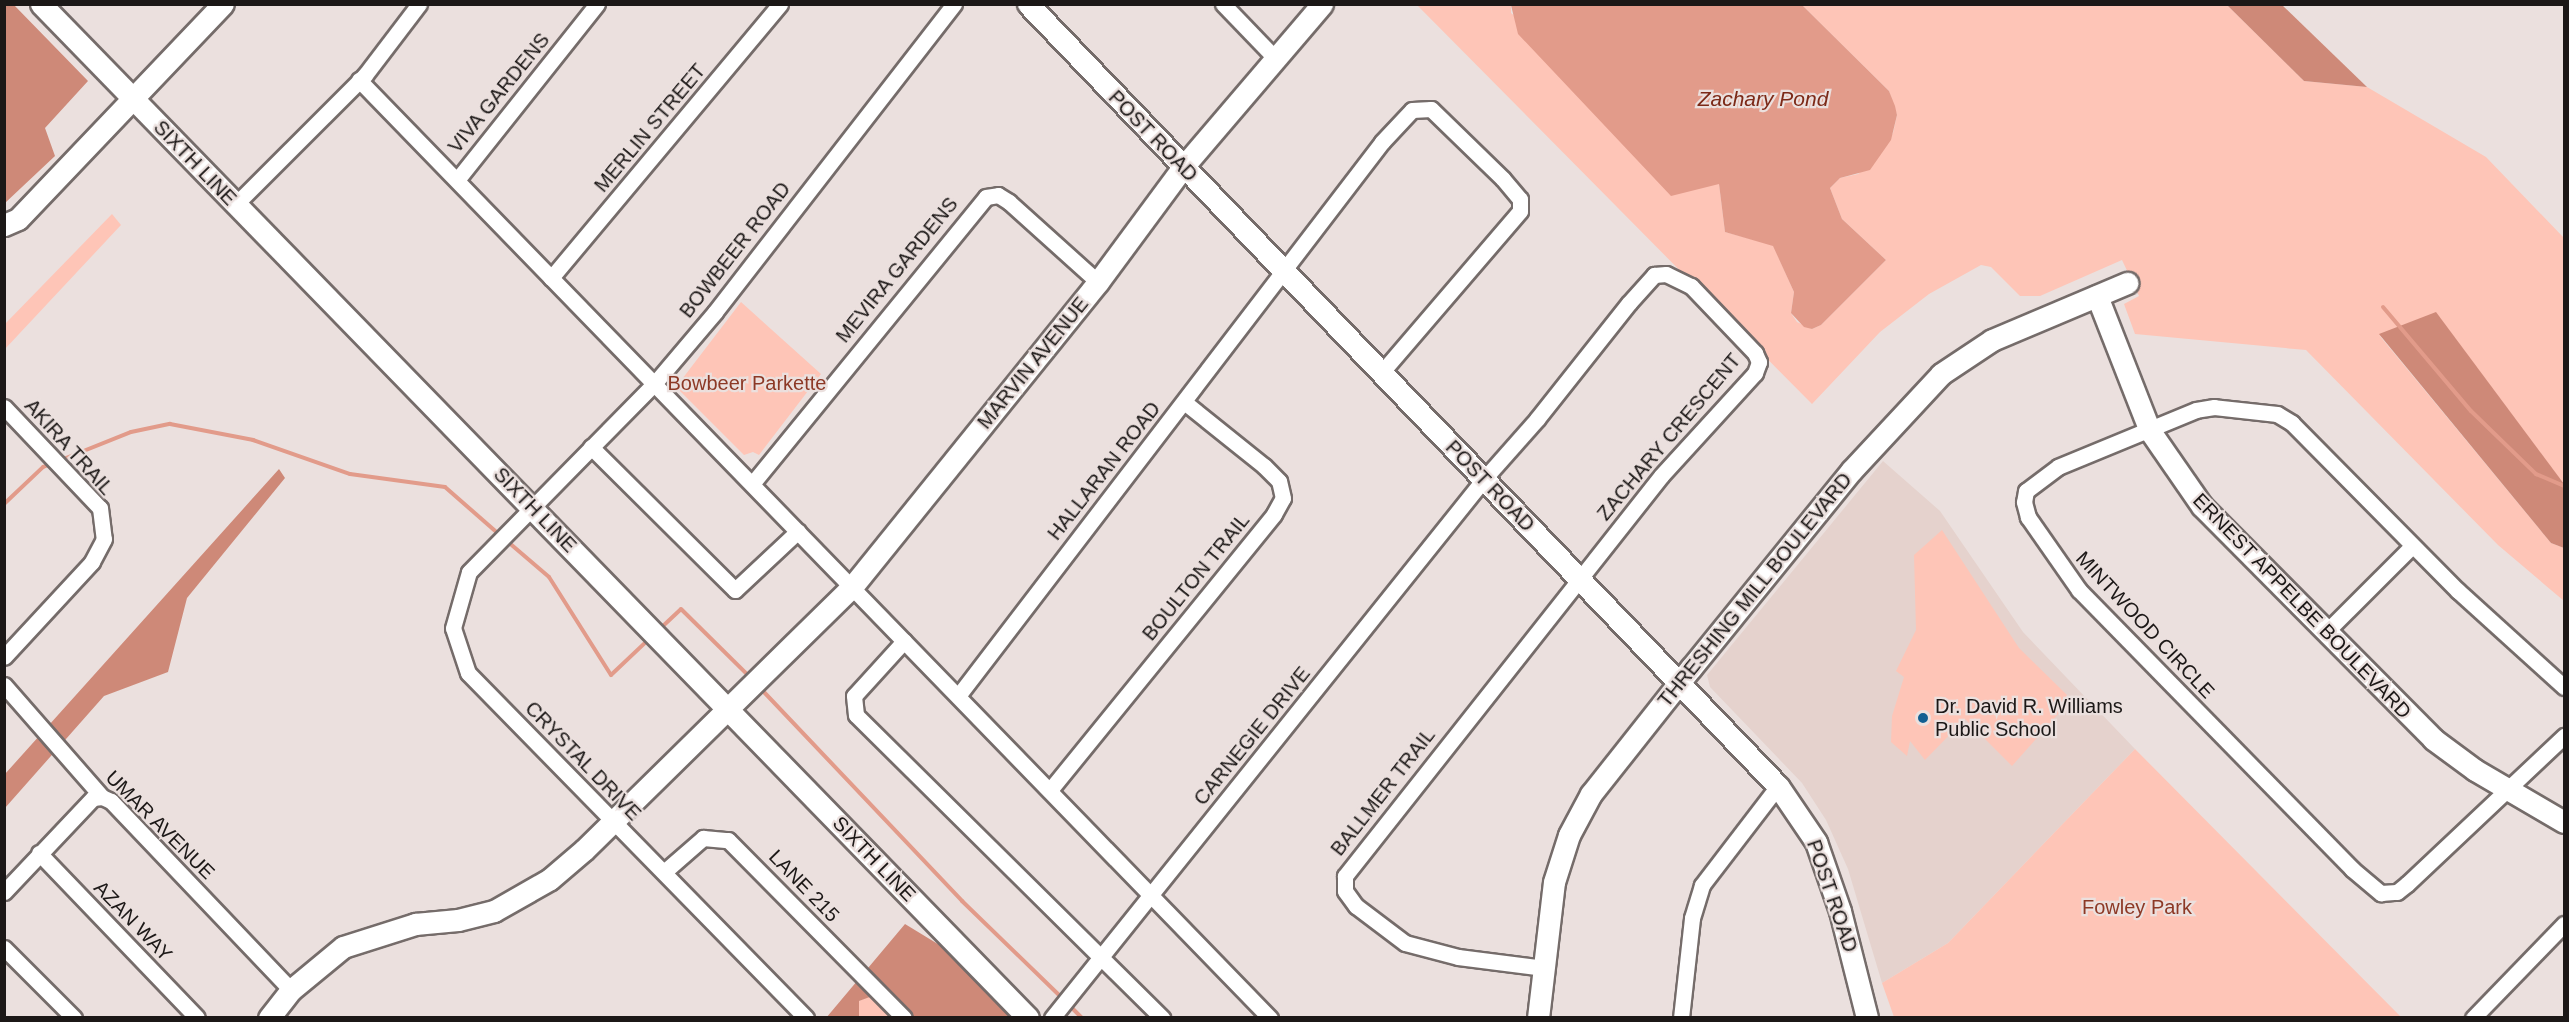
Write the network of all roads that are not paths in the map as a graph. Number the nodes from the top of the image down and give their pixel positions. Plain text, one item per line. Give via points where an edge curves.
1 (41, 4) edge
2 (222, 4) edge
3 (419, 4) edge
4 (597, 4) edge
5 (780, 4) edge
6 (954, 4) edge
7 (1028, 4) edge
8 (1223, 4) edge
9 (1322, 4) edge
10 (1276, 59) junction
11 (359, 80) junction
12 (133, 99) junction
13 (1183, 168) junction
14 (457, 180) junction
15 (236, 204) junction
16 (4, 225) edge
17 (1285, 273) junction
18 (551, 278) junction
19 (1098, 282) junction
20 (2127, 283) dead end
21 (2097, 296) junction
22 (1382, 373) junction
23 (654, 384) junction
24 (1184, 402) junction
25 (4, 407) edge
26 (2150, 431) junction
27 (591, 447) junction
28 (1484, 479) junction
29 (752, 484) junction
30 (532, 508) junction
31 (798, 531) junction
32 (2412, 546) junction
33 (1580, 578) junction
34 (852, 587) junction
35 (2326, 632) junction
36 (904, 641) junction
37 (4, 657) edge
38 (1680, 682) junction
39 (4, 685) edge
40 (2565, 687) edge
41 (958, 696) junction
42 (728, 708) junction
43 (2565, 736) edge
44 (1778, 786) junction
45 (1050, 790) junction
46 (2508, 790) junction
47 (102, 797) junction
48 (612, 822) junction
49 (2565, 822) edge
50 (39, 853) junction
51 (664, 872) junction
52 (4, 892) edge
53 (1151, 895) junction
54 (2565, 924) edge
55 (4, 948) edge
56 (1102, 957) junction
57 (1544, 968) junction
58 (291, 990) junction
59 (74, 1017) edge
60 (197, 1017) edge
61 (269, 1017) edge
62 (806, 1017) edge
63 (904, 1017) edge
64 (1028, 1017) edge
65 (1052, 1017) edge
66 (1162, 1017) edge
67 (1270, 1017) edge
68 (1538, 1017) edge
69 (1682, 1017) edge
70 (1867, 1017) edge
71 (2473, 1017) edge

1 - 12 street, SIXTH LINE
2 - 12 street
3 - 11 street
4 - 14 street, VIVA GARDENS
5 - 18 street, MERLIN STREET
6 - 23 street, BOWBEER ROAD via 715,312
7 - 13 street, POST ROAD
8 - 10 street
9 - 10 street, MARVIN AVENUE
10 - 13 street, MARVIN AVENUE
11 - 14 street
11 - 15 street
12 - 15 street, SIXTH LINE
12 - 16 street via 18,219
13 - 17 street, POST ROAD
13 - 19 street, MARVIN AVENUE
14 - 18 street
15 - 30 street, SIXTH LINE
17 - 22 street, POST ROAD
17 - 22 street, HALLARAN ROAD via 1370,158 1412,110 1431,110 1503,179 1520,199 1520,212
17 - 24 street, HALLARAN ROAD
18 - 23 street
19 - 29 street, MEVIRA GARDENS via 1009,202 998,195 986,197
19 - 34 street, MARVIN AVENUE
20 - 21 street, THRESHING MILL BOULEVARD
21 - 26 street, ERNEST APPELBE BOULEVARD
21 - 38 street, THRESHING MILL BOULEVARD via 1992,340 1935,380 1851,471
22 - 28 street, POST ROAD
23 - 27 street, BOWBEER ROAD
23 - 29 street
24 - 41 street, HALLARAN ROAD
24 - 45 street, BOULTON TRAIL via 1264,466 1279,481 1283,498
25 - 37 street, AKIRA TRAIL via 100,508 104,539 92,562
26 - 32 street, MINTWOOD CIRCLE via 2196,410 2214,407 2283,416
26 - 35 street, ERNEST APPELBE BOULEVARD via 2202,506
26 - 46 street, MINTWOOD CIRCLE via 2075,459 2031,485 2024,496 2028,517 2079,590 2352,869 2376,890 2397,892
27 - 30 street, BOWBEER ROAD
27 - 31 street via 735,590
28 - 33 street, POST ROAD
28 - 33 street, ZACHARY CRESCENT via 1538,419 1654,275 1677,276 1729,324 1755,353 1759,362 1755,373 1661,476
28 - 53 street, CARNEGIE DRIVE
29 - 31 street
30 - 42 street, SIXTH LINE
30 - 48 street, CRYSTAL DRIVE via 469,572 453,628 468,672
31 - 34 street
32 - 35 street
32 - 40 street, MINTWOOD CIRCLE
33 - 38 street, POST ROAD
33 - 57 street, BALLMER TRAIL via 1345,876 1345,891 1356,906 1405,943 1458,957
34 - 36 street
34 - 42 street, MARVIN AVENUE
35 - 46 street, ERNEST APPELBE BOULEVARD via 2433,739
36 - 41 street
36 - 56 street via 854,696 856,715
38 - 44 street, POST ROAD
38 - 57 street, THRESHING MILL BOULEVARD via 1591,794 1572,828 1554,882
39 - 47 street, UMAR AVENUE
41 - 45 street
42 - 48 street, MARVIN AVENUE
42 - 64 street, SIXTH LINE
43 - 46 street, MINTWOOD CIRCLE
44 - 69 street via 1702,885 1692,918
44 - 70 street, POST ROAD via 1816,842 1840,911
45 - 53 street
46 - 49 street, ERNEST APPELBE BOULEVARD
47 - 50 street via 93,798
47 - 58 street, UMAR AVENUE via 111,801
48 - 51 street, CRYSTAL DRIVE
48 - 58 street, MARVIN AVENUE via 550,879 520,899 494,911 458,920 415,924 343,947
50 - 52 street
50 - 60 street, AZAN WAY
51 - 62 street, CRYSTAL DRIVE
51 - 63 street, LANE 215 via 703,838 728,840
53 - 56 street, CARNEGIE DRIVE
53 - 67 street
54 - 71 street
55 - 59 street
56 - 65 street, CARNEGIE DRIVE
56 - 66 street
57 - 68 street, THRESHING MILL BOULEVARD
58 - 61 street, MARVIN AVENUE

